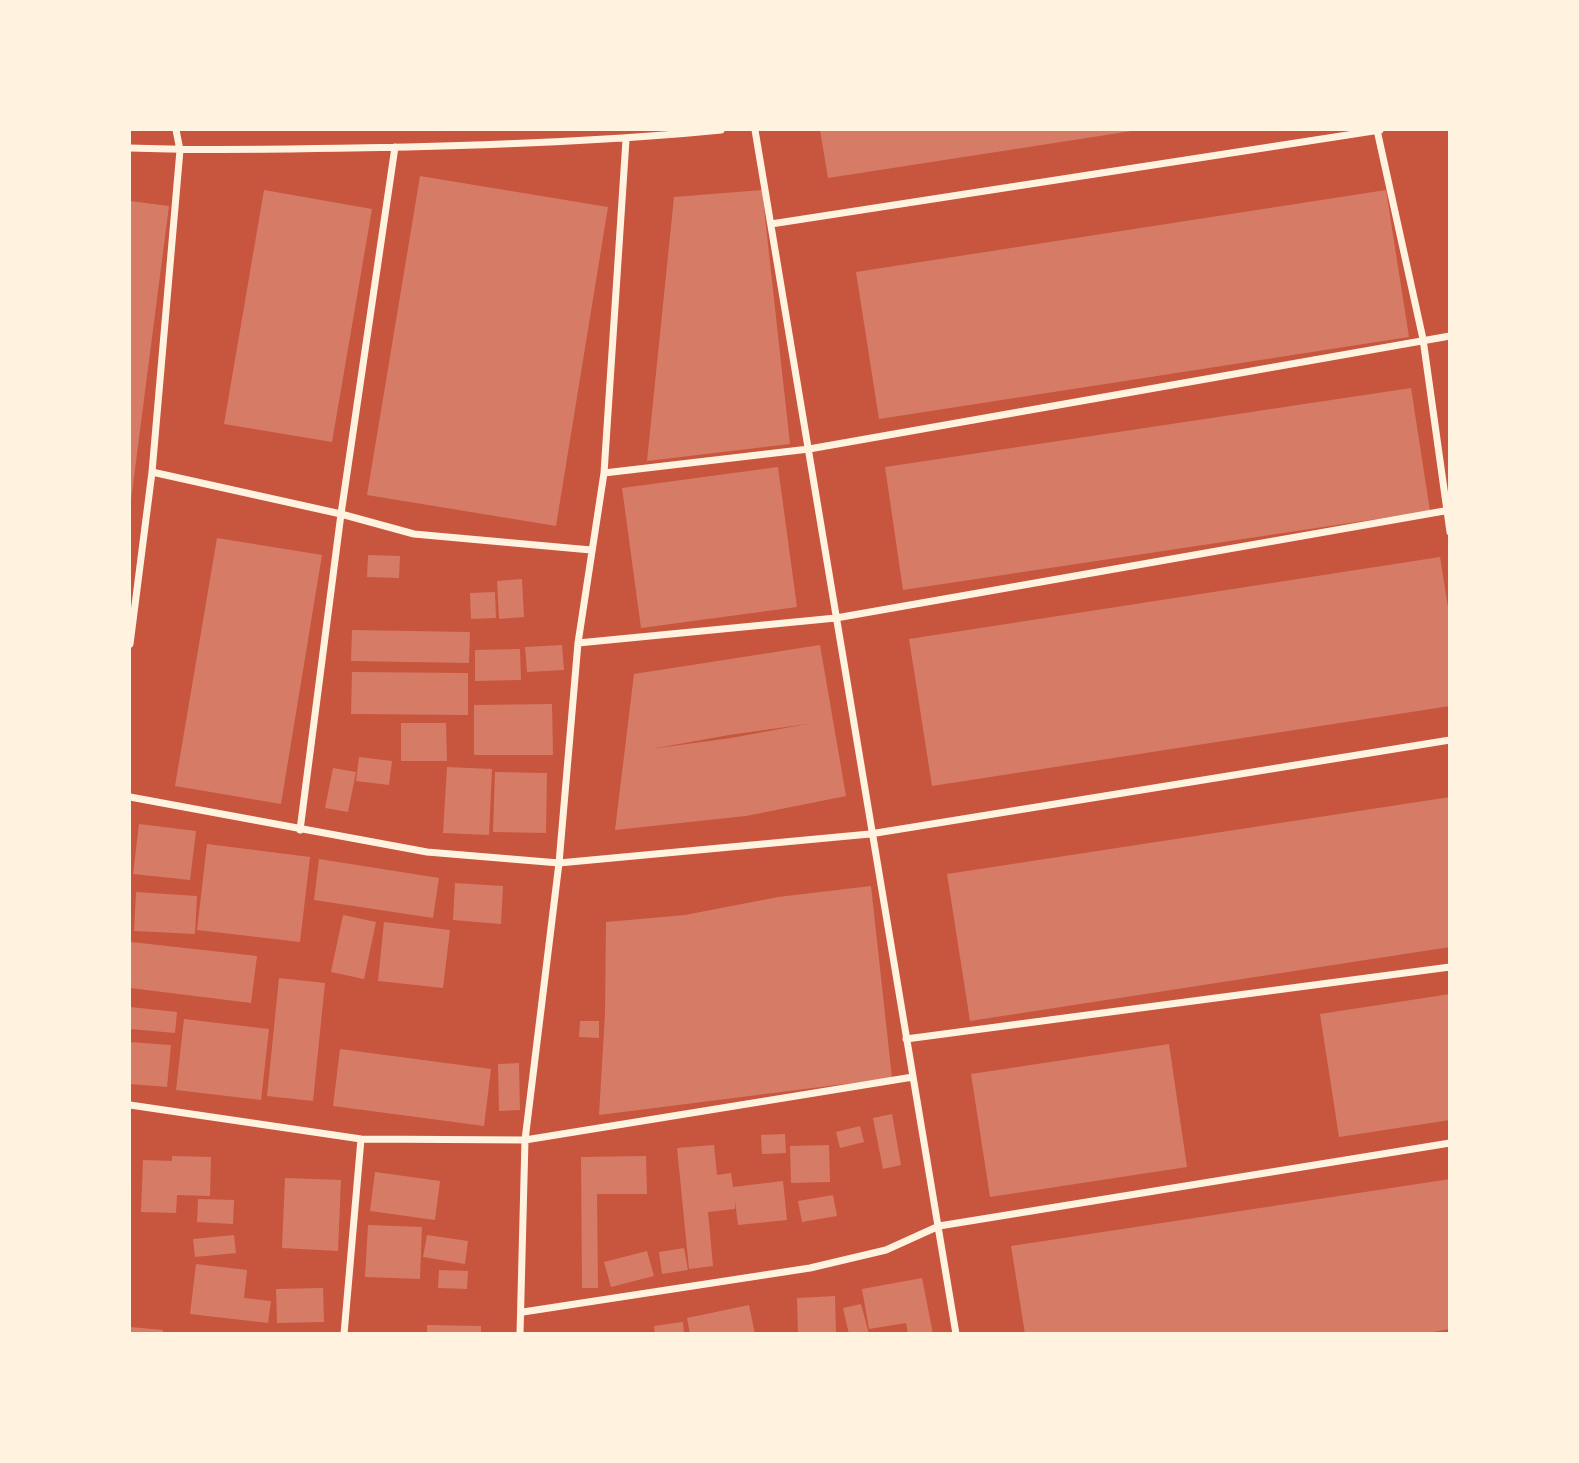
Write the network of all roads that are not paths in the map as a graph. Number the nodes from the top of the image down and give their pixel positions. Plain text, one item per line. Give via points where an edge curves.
1 (176, 130) edge
2 (721, 130) edge
3 (755, 130) edge
4 (1378, 130) edge
5 (626, 139) junction
6 (395, 147) junction
7 (130, 148) edge
8 (180, 150) junction
9 (771, 224) junction
10 (1450, 336) edge
11 (1423, 340) junction
12 (809, 449) junction
13 (152, 472) junction
14 (604, 473) junction
15 (1448, 511) edge
16 (341, 514) junction
17 (1450, 532) edge
18 (591, 550) junction
19 (836, 618) junction
20 (578, 643) junction
21 (130, 644) edge
22 (1450, 740) edge
23 (130, 797) edge
24 (300, 830) junction
25 (870, 834) junction
26 (559, 863) junction
27 (1450, 967) edge
28 (906, 1039) junction
29 (912, 1077) junction
30 (130, 1105) edge
31 (361, 1139) junction
32 (525, 1140) junction
33 (1450, 1143) edge
34 (939, 1226) junction
35 (523, 1312) junction
36 (344, 1334) edge
37 (520, 1334) edge
38 (956, 1334) edge

1 - 8 street
2 - 5 street
3 - 9 street
4 - 9 street
4 - 11 street
5 - 6 street
5 - 14 street
6 - 8 street
6 - 16 street
7 - 8 street
8 - 13 street
9 - 12 street
10 - 11 street
11 - 12 street
11 - 15 street
12 - 14 street
12 - 19 street
13 - 16 street
13 - 21 street
14 - 18 street
15 - 17 street
15 - 19 street
16 - 18 street via 414,534
16 - 24 street
18 - 20 street
19 - 20 street
19 - 25 street
20 - 26 street
22 - 25 street
23 - 24 street
24 - 26 street via 427,852
25 - 26 street
25 - 28 street
26 - 32 street
27 - 28 street
28 - 29 street
29 - 32 street
29 - 34 street
30 - 31 street
31 - 32 street
31 - 36 street
32 - 35 street
33 - 34 street
34 - 35 street via 886,1250 810,1268
34 - 38 street
35 - 37 street

